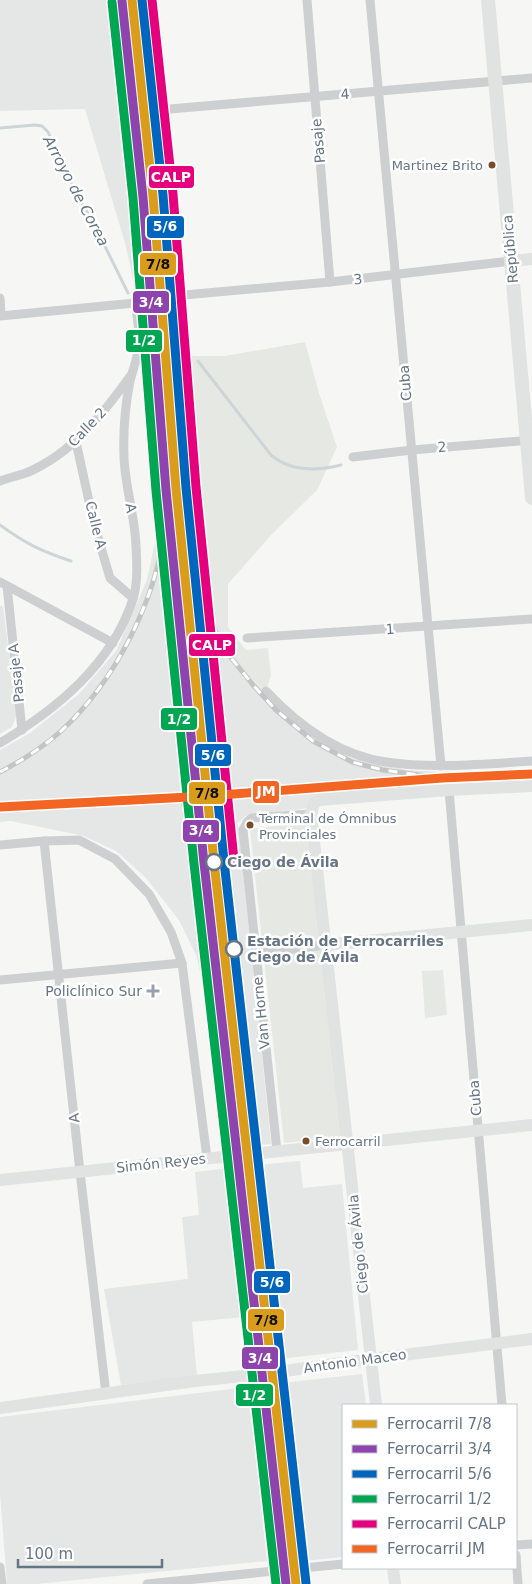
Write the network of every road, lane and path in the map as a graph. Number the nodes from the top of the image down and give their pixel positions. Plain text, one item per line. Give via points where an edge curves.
1 (148, 0) edge
2 (307, 0) edge
3 (370, 0) edge
4 (488, 0) edge
5 (532, 78) edge
6 (495, 82) junction
7 (378, 92) junction
8 (315, 97) junction
9 (158, 110) junction
10 (532, 259) edge
11 (511, 261) junction
12 (395, 275) junction
13 (330, 282) junction
14 (0, 298) edge
15 (1, 316) edge
16 (134, 370) junction
17 (529, 440) edge
18 (76, 442) junction
19 (412, 450) junction
20 (353, 457) dead end
21 (0, 480) edge
22 (532, 498) edge
23 (4, 584) edge
24 (133, 598) junction
25 (532, 619) edge
26 (428, 627) junction
27 (247, 638) dead end
28 (114, 643) junction
29 (266, 691) dead end
30 (22, 730) junction
31 (0, 743) edge
32 (532, 761) edge
33 (441, 766) junction
34 (532, 786) edge
35 (449, 790) junction
36 (311, 814) junction
37 (44, 841) junction
38 (0, 845) edge
39 (532, 925) edge
40 (461, 932) junction
41 (325, 945) junction
42 (255, 954) junction
43 (182, 963) junction
44 (60, 975) junction
45 (0, 980) edge
46 (532, 1125) edge
47 (478, 1131) junction
48 (347, 1144) junction
49 (276, 1150) junction
50 (206, 1158) junction
51 (80, 1172) junction
52 (0, 1180) edge
53 (532, 1339) edge
54 (496, 1342) junction
55 (371, 1359) junction
56 (106, 1394) junction
57 (376, 1404) edge
58 (502, 1404) edge
59 (0, 1408) edge
60 (532, 1544) edge
61 (517, 1545) edge
62 (342, 1564) edge
63 (0, 1567) edge
64 (393, 1569) edge
65 (517, 1569) edge
66 (2, 1584) edge
67 (147, 1584) edge
68 (395, 1584) edge
69 (518, 1584) edge

1 - 9 street
2 - 8 street, Pasaje
3 - 7 street, Cuba
4 - 6 main road, República
5 - 6 street, 4
6 - 7 street, 4
6 - 11 main road, República
7 - 8 street, 4
7 - 12 street, Cuba
8 - 9 street, 4
8 - 13 street, Pasaje
9 - 13 street, 3 via 179,292 184,295
10 - 11 street, 3
11 - 12 street, 3
11 - 17 main road, República
12 - 13 street, 3
12 - 19 street, Cuba
14 - 15 street
15 - 16 street, A via 135,303 139,345
16 - 18 street, Calle 2
16 - 24 street, A via 125,417 124,458 136,544 137,575
17 - 19 street, 2
17 - 22 main road, República
18 - 21 street, Calle 2 via 26,472
18 - 24 street, Calle A via 110,578
19 - 20 street, 2
19 - 26 street, Cuba
23 - 28 street
23 - 30 street, Pasaje A
24 - 28 street, A
25 - 26 street, 1
26 - 27 street, 1
26 - 33 street, Cuba
28 - 30 street, A via 75,688
29 - 33 street via 296,720 337,746 385,762
30 - 31 street, A
32 - 33 street
34 - 35 street
35 - 36 street via 318,800
35 - 40 street, Cuba
36 - 41 street, Ciego de Ávila
36 - 42 street, Van Horne via 252,818 243,830
37 - 38 street
37 - 43 street via 79,840 114,858 149,894 170,932
37 - 44 street, A
39 - 40 street
40 - 41 street
40 - 47 street, Cuba
41 - 42 street
41 - 48 street, Ciego de Ávila
42 - 49 street, Van Horne
43 - 44 street
43 - 50 street
44 - 45 street
44 - 51 street, A
46 - 47 street, Simón Reyes
47 - 48 street, Simón Reyes
47 - 54 street, Cuba
48 - 49 street, Simón Reyes
48 - 55 street, Ciego de Ávila
49 - 50 street, Simón Reyes
50 - 51 street, Simón Reyes
51 - 52 street, Simón Reyes
51 - 56 street, A
53 - 54 street, Antonio Maceo
54 - 55 street, Antonio Maceo
54 - 58 street, Cuba
55 - 56 street, Antonio Maceo
55 - 57 street, Ciego de Ávila
56 - 59 street, Antonio Maceo
60 - 61 street
62 - 67 street
63 - 66 street
64 - 68 street
65 - 69 street

